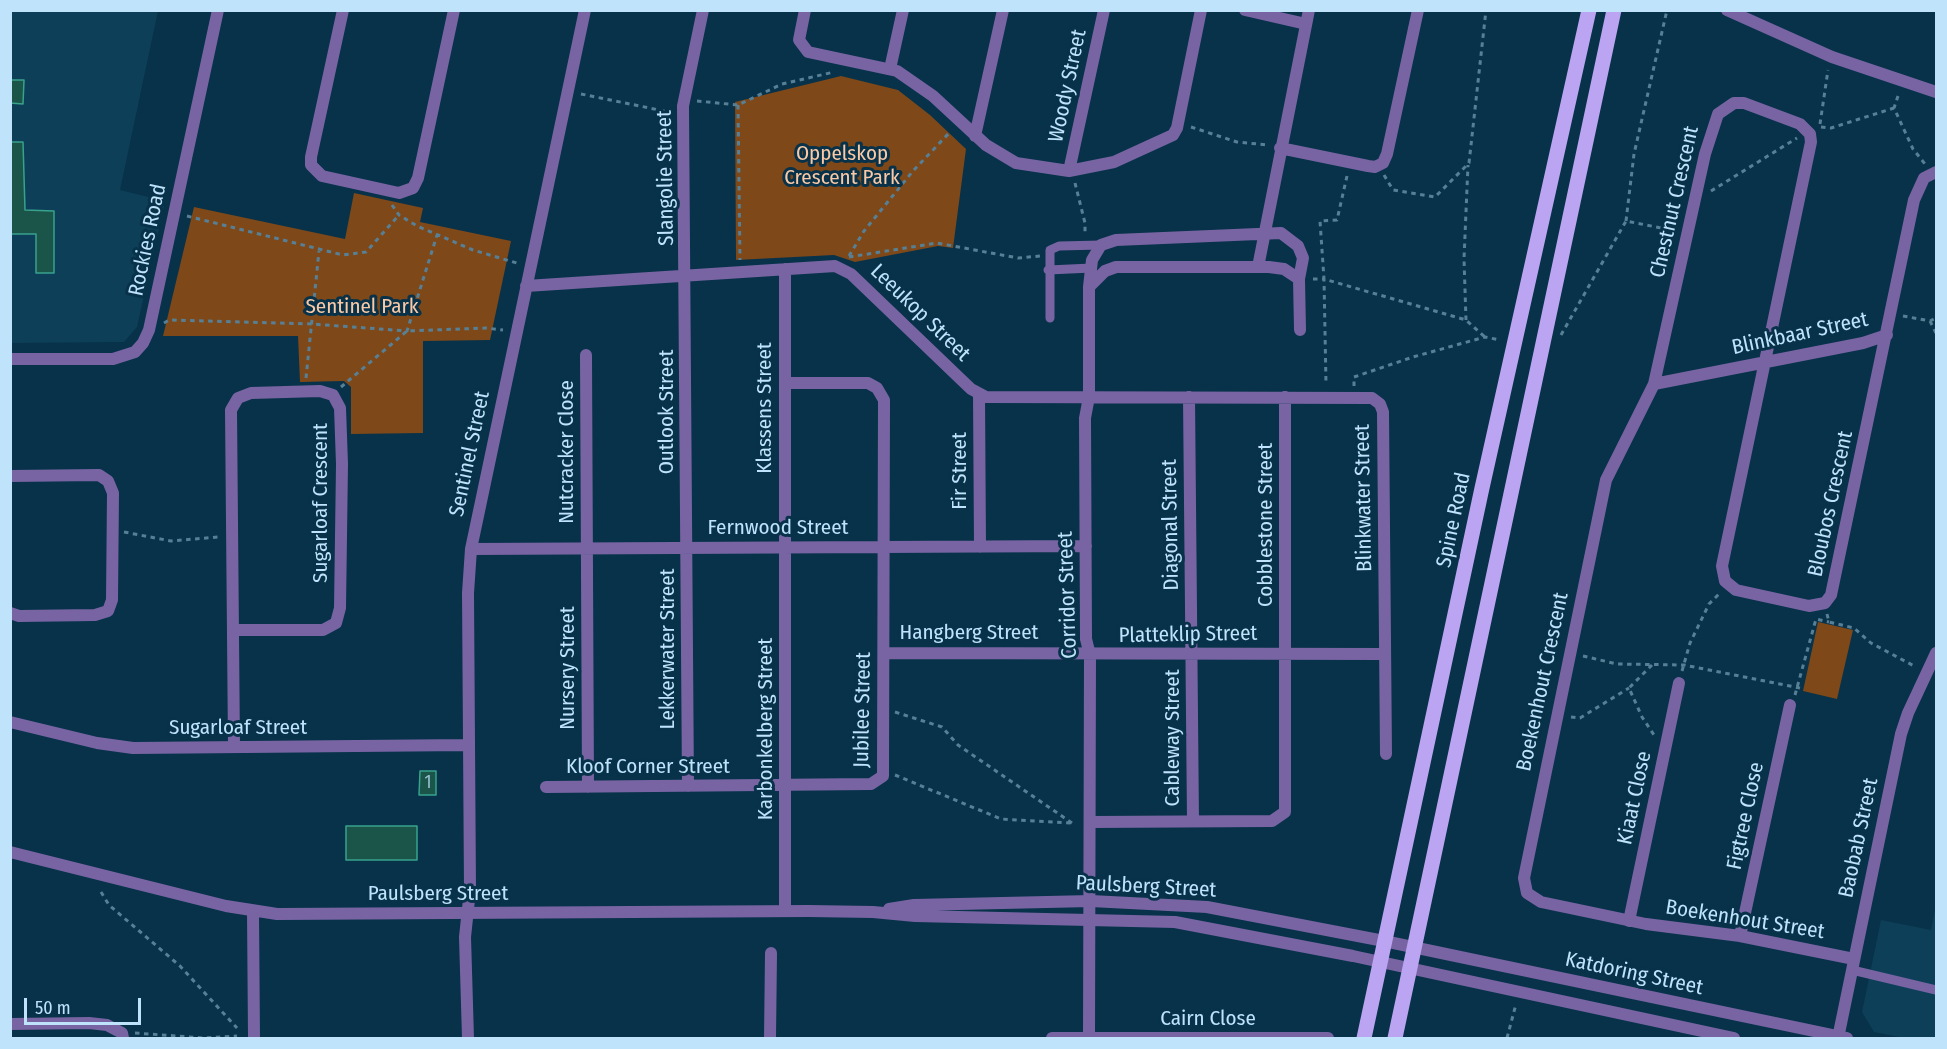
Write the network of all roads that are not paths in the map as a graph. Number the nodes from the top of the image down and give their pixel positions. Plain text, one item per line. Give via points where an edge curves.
1 (218, 10) edge
2 (343, 10) edge
3 (453, 10) edge
4 (585, 10) edge
5 (704, 10) edge
6 (805, 10) edge
7 (903, 10) edge
8 (1003, 10) edge
9 (1104, 10) edge
10 (1201, 10) edge
11 (1245, 10) edge
12 (1309, 10) edge
13 (1418, 10) edge
14 (1589, 10) edge
15 (1614, 10) edge
16 (1727, 10) edge
17 (1306, 24) junction
18 (890, 69) junction
19 (1936, 92) edge
20 (975, 135) junction
21 (1280, 148) junction
22 (1070, 171) junction
23 (1934, 172) edge
24 (1263, 232) junction
25 (1101, 245) junction
26 (1258, 267) junction
27 (1092, 268) junction
28 (785, 269) junction
29 (1048, 270) junction
30 (686, 275) junction
31 (1299, 279) junction
32 (526, 286) junction
33 (1089, 287) junction
34 (1050, 318) dead end
35 (1300, 330) dead end
36 (1887, 335) junction
37 (586, 355) dead end
38 (10, 359) edge
39 (1765, 362) junction
40 (785, 383) junction
41 (1654, 384) junction
42 (980, 394) junction
43 (1089, 397) junction
44 (1189, 397) junction
45 (1285, 397) junction
46 (10, 476) edge
47 (1086, 546) junction
48 (884, 547) junction
49 (980, 547) junction
50 (687, 548) junction
51 (785, 548) junction
52 (471, 549) junction
53 (587, 549) junction
54 (10, 613) edge
55 (233, 630) junction
56 (884, 653) junction
57 (1286, 653) junction
58 (1936, 653) edge
59 (1192, 654) junction
60 (1385, 654) junction
61 (1090, 656) junction
62 (1679, 683) road end
63 (1790, 705) dead end
64 (10, 722) edge
65 (468, 745) junction
66 (234, 747) junction
67 (1386, 754) dead end
68 (786, 785) junction
69 (688, 786) junction
70 (546, 787) dead end
71 (588, 787) junction
72 (1091, 822) junction
73 (1193, 822) junction
74 (10, 852) edge
75 (1091, 902) junction
76 (785, 911) junction
77 (253, 912) junction
78 (873, 912) junction
79 (467, 914) junction
80 (1089, 920) junction
81 (1629, 921) junction
82 (1740, 936) junction
83 (1384, 941) junction
84 (1414, 948) junction
85 (771, 953) dead end
86 (1380, 962) junction
87 (1853, 965) junction
88 (1410, 969) junction
89 (1936, 990) edge
90 (10, 1024) edge
91 (122, 1036) edge
92 (254, 1038) edge
93 (468, 1038) edge
94 (770, 1038) edge
95 (1052, 1038) edge
96 (1089, 1038) edge
97 (1194, 1038) edge
98 (1328, 1038) edge
99 (1364, 1038) edge
100 (1395, 1038) edge
101 (1734, 1038) edge
102 (1841, 1038) edge

1 - 38 street, Rockies Road via 143,343 124,357
2 - 3 street via 311,165 322,176 399,193 413,188 418,178
4 - 32 street, Sentinel Street
5 - 30 street, Slangolie Street via 683,106
6 - 18 street via 799,40 812,54
7 - 18 street
8 - 20 street
9 - 22 street, Woody Street
10 - 22 street via 1175,132 1166,140 1114,162
11 - 17 street
12 - 17 street
13 - 21 street via 1387,154 1379,166
14 - 83 main road, Spine Road
15 - 84 main road
16 - 19 street via 1832,57
17 - 21 street
18 - 20 street via 926,91
20 - 22 street via 1020,165
21 - 24 street
23 - 36 street, Blinkbaar Street via 1921,182 1914,200
24 - 25 street via 1116,240
24 - 26 street
24 - 31 street via 1281,233 1298,246 1303,258
25 - 27 street, Corridor Street
25 - 29 lane via 1053,247 1048,255
26 - 31 street via 1284,269
26 - 33 street via 1116,267 1105,271
27 - 29 lane
27 - 33 street, Corridor Street
28 - 30 street, Leeukop Street
28 - 40 street, Klassens Street
28 - 42 street, Leeukop Street via 835,266 846,270
29 - 34 lane
30 - 32 street, Leeukop Street
30 - 50 street, Outlook Street
31 - 35 street
32 - 52 street, Sentinel Street
33 - 43 street, Corridor Street
36 - 39 street, Blinkbaar Street
36 - 39 street, Bloubos Crescent via 1834,587 1825,603 1809,606 1736,590 1722,574
37 - 53 street, Nutcracker Close
39 - 41 street, Blinkbaar Street
39 - 41 street, Chestnut Crescent via 1810,153 1809,133 1800,124 1755,106 1734,103 1725,107 1713,122
40 - 48 street, Jubilee Street via 868,383 880,391 884,399
40 - 51 street, Klassens Street
41 - 81 street, Boekenhout Crescent via 1606,480 1524,886 1541,903
42 - 43 street via 993,398
42 - 49 street, Fir Street
43 - 44 street
43 - 47 street, Corridor Street via 1085,418
44 - 45 street
44 - 59 street, Diagonal Street
45 - 57 street, Cobblestone Street
45 - 60 street, Blinkwater Street via 1372,398 1380,404
46 - 54 street via 94,475 104,478 113,493 112,600 108,611 95,615
47 - 49 street, Fernwood Street
47 - 61 street, Corridor Street via 1086,639
48 - 49 street, Fernwood Street
48 - 51 street, Fernwood Street
48 - 56 street, Jubilee Street
50 - 51 street, Fernwood Street
50 - 53 street, Fernwood Street
50 - 69 street, Lekkerwater Street
51 - 68 street, Karbonkelberg Street
52 - 53 street, Fernwood Street
52 - 65 street, Sentinel Street
53 - 71 street, Nursery Street
55 - 55 street, Sugarloaf Crescent via 323,630 336,623 340,608 342,464 340,408 333,395 251,393 238,398 231,410
55 - 66 street, Sugarloaf Crescent
56 - 61 street, Hangberg Street via 1071,652
56 - 68 street, Jubilee Street via 885,771 879,781
57 - 59 street, Platteklip Street
57 - 60 street
57 - 73 street, Cobblestone Street via 1285,812 1272,821
58 - 87 street, Baobab Street via 1901,735
59 - 61 street, Platteklip Street
59 - 73 street, Cableway Street
60 - 67 street, Blinkwater Street
61 - 72 street, Corridor Street
62 - 81 street, Kiaat Close
63 - 82 street, Figtree Close
64 - 66 street, Sugarloaf Street via 114,746
65 - 66 street, Sugarloaf Street
65 - 79 street, Sentinel Street
68 - 69 street, Kloof Corner Street
68 - 76 street, Karbonkelberg Street
69 - 71 street, Kloof Corner Street
70 - 71 street, Kloof Corner Street
72 - 73 street
72 - 75 street, Corridor Street
74 - 77 street, Paulsberg Street
75 - 78 street, Paulsberg Street via 914,905
75 - 80 street, Corridor Street
75 - 83 street, Paulsberg Street via 1207,907
76 - 78 street, Paulsberg Street
76 - 79 street, Paulsberg Street
77 - 79 street, Paulsberg Street
77 - 92 street
78 - 80 street, Paulsberg Street
79 - 93 street, Sentinel Street
80 - 86 street, Paulsberg Street via 1192,924
80 - 96 street, Corridor Street
81 - 82 street, Boekenhout Street
82 - 87 street, Boekenhout Street
83 - 84 street, Paulsberg Street
83 - 86 main road, Spine Road
84 - 88 main road
84 - 102 street, Katdoring Street
85 - 94 street
86 - 88 street, Paulsberg Street
86 - 99 main road, Spine Road
87 - 89 lane
87 - 102 street, Baobab Street
88 - 100 main road
88 - 101 street, Katdoring Street
90 - 91 street via 89,1023 107,1025
95 - 96 street, Cairn Close
96 - 97 street, Cairn Close
97 - 98 street, Cairn Close

